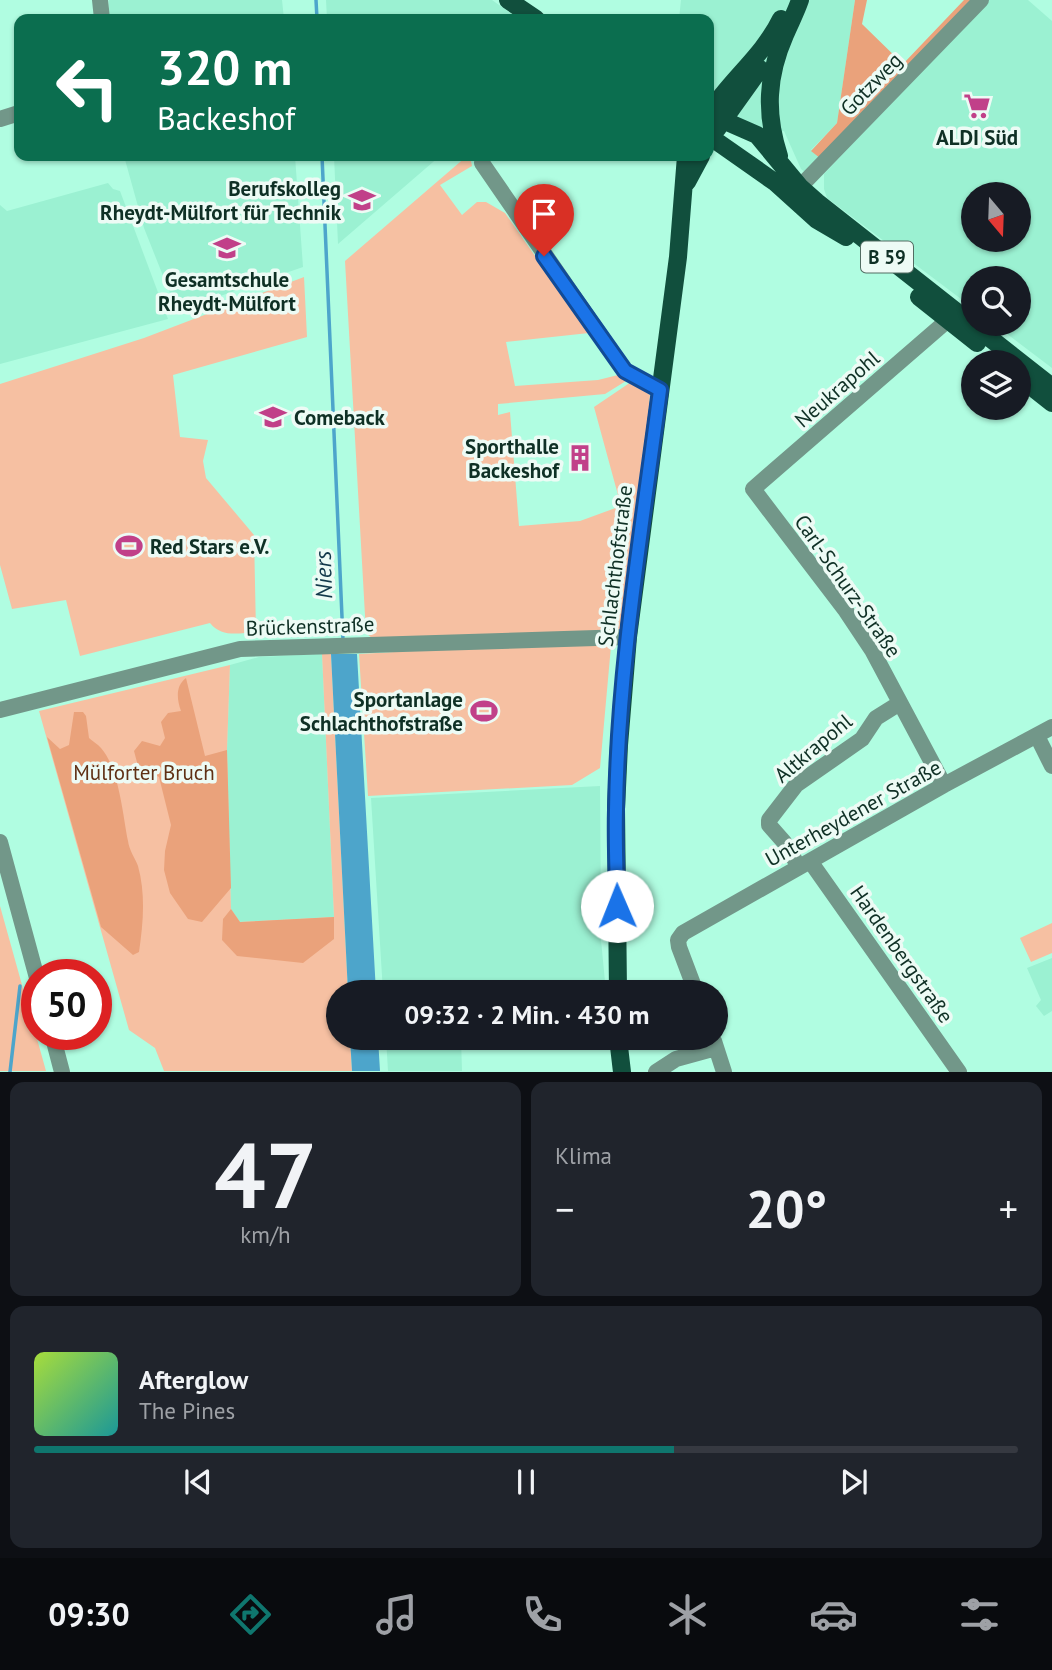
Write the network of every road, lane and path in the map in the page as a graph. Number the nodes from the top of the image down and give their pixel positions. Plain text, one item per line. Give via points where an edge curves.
1 (508, 0) edge
2 (789, 0) edge
3 (800, 0) edge
4 (981, 0) edge
5 (529, 14) edge
6 (785, 35) junction
7 (714, 114) edge
8 (714, 115) edge
9 (714, 116) edge
10 (714, 142) edge
11 (685, 161) edge
12 (698, 161) edge
13 (482, 163) dead end
14 (782, 166) junction
15 (684, 188) junction
16 (795, 192) junction
17 (953, 316) junction
18 (989, 350) edge
19 (1031, 386) edge
20 (1052, 387) edge
21 (660, 390) junction
22 (1052, 403) edge
23 (753, 489) joint
24 (628, 637) junction
25 (900, 703) junction
26 (0, 710) edge
27 (1052, 727) edge
28 (1037, 736) junction
29 (1052, 766) edge
30 (944, 785) junction
31 (0, 842) edge
32 (805, 864) junction
33 (32, 959) edge
34 (618, 980) edge
35 (692, 980) edge
36 (56, 1050) edge
37 (619, 1050) edge
38 (698, 1050) edge
39 (717, 1050) edge
40 (62, 1072) edge
41 (622, 1072) edge
42 (656, 1072) edge
43 (724, 1072) edge
44 (959, 1072) edge

1 - 5 main road
2 - 7 main road, B 59 via 776,30 722,94
3 - 6 main road, B 59
4 - 16 street, Gotzweg
6 - 8 main road, B 59
6 - 14 main road, B 59 via 768,97
9 - 14 main road via 757,135
10 - 16 main road, B 59
11 - 15 main road, Schlachthofstraße
12 - 15 main road, Schlachthofstraße
13 - 21 street via 625,371
14 - 16 main road, B 59
15 - 21 main road, Schlachthofstraße
16 - 17 main road, B 59 via 817,202
17 - 18 main road, B 59
17 - 20 main road, B 59
17 - 23 street, Neukrapohl
19 - 22 main road
21 - 24 main road, Schlachthofstraße
23 - 25 street, Carl-Schurz-Straße via 846,611
24 - 26 street, Brückenstraße via 240,649
24 - 34 main road, Schlachthofstraße via 616,809
25 - 30 street, Carl-Schurz-Straße
25 - 32 street, Altkrapohl via 876,718 862,739 796,785 769,820
27 - 28 street, Unterheydener Straße
28 - 29 street
28 - 30 street, Unterheydener Straße
30 - 32 street, Unterheydener Straße
31 - 33 street
32 - 35 street, Unterheydener Straße via 683,933 678,940
32 - 44 street, Hardenbergstraße
36 - 40 street
37 - 41 main road
38 - 42 street
39 - 43 street

